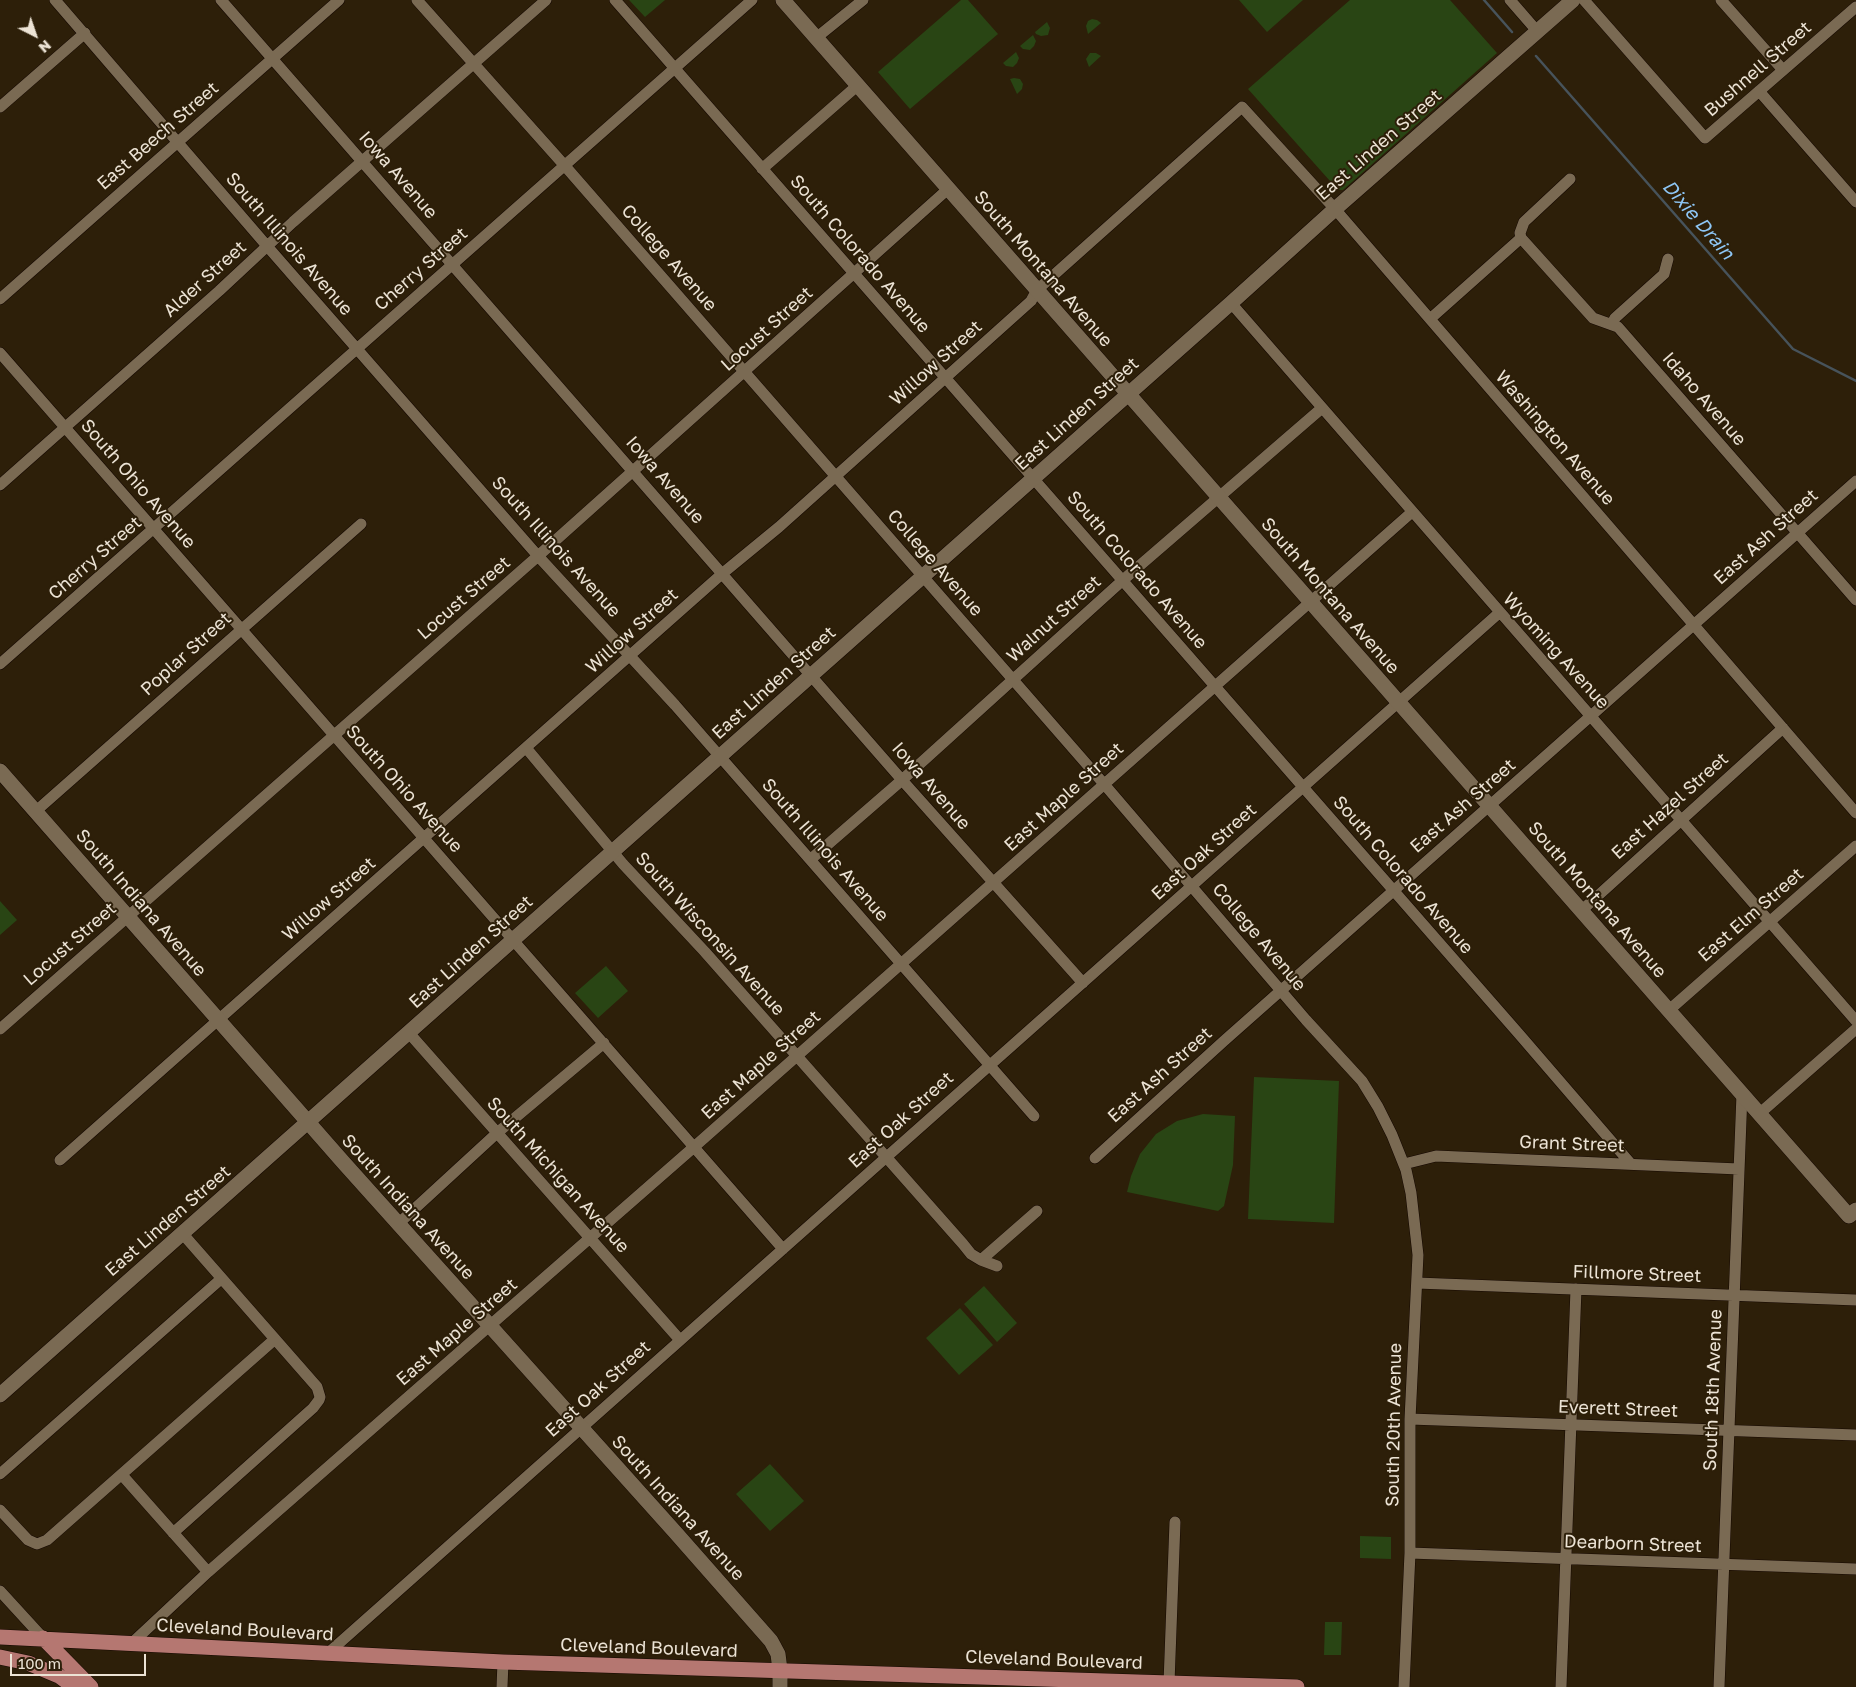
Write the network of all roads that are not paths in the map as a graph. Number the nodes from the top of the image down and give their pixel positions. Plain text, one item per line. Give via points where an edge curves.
1 (55, 0) edge
2 (221, 0) edge
3 (338, 0) edge
4 (417, 0) edge
5 (546, 0) edge
6 (615, 0) edge
7 (752, 0) edge
8 (783, 0) edge
9 (863, 0) edge
10 (1510, 0) edge
11 (1573, 0) edge
12 (1584, 0) edge
13 (1721, 0) edge
14 (1856, 7) edge
15 (1537, 31) junction
16 (85, 33) junction
17 (816, 38) junction
18 (272, 59) junction
19 (474, 64) junction
20 (674, 69) junction
21 (1783, 70) junction
22 (858, 85) junction
23 (1759, 91) junction
24 (0, 107) edge
25 (1223, 124) joint
26 (177, 143) junction
27 (362, 161) junction
28 (565, 166) junction
29 (762, 169) junction
30 (1570, 179) dead end
31 (948, 189) junction
32 (1856, 202) edge
33 (1335, 209) junction
34 (1521, 236) junction
35 (267, 246) junction
36 (1668, 259) dead end
37 (452, 264) junction
38 (854, 274) junction
39 (1037, 290) junction
40 (0, 298) edge
41 (1231, 303) junction
42 (1430, 318) junction
43 (1612, 324) junction
44 (357, 349) junction
45 (0, 353) edge
46 (745, 372) junction
47 (945, 377) junction
48 (1128, 394) junction
49 (1322, 408) junction
50 (65, 427) junction
51 (633, 471) junction
52 (835, 475) junction
53 (1034, 478) junction
54 (1856, 481) edge
55 (0, 485) edge
56 (1218, 497) junction
57 (1412, 512) junction
58 (361, 524) dead end
59 (154, 529) junction
60 (1798, 533) junction
61 (538, 556) junction
62 (723, 574) junction
63 (923, 576) junction
64 (1123, 580) junction
65 (1856, 600) edge
66 (1310, 602) junction
67 (1499, 613) junction
68 (1694, 626) junction
69 (241, 629) junction
70 (631, 656) junction
71 (0, 664) edge
72 (812, 676) junction
73 (1013, 680) junction
74 (1215, 686) junction
75 (1399, 703) junction
76 (1591, 716) junction
77 (1783, 728) junction
78 (333, 736) junction
79 (527, 749) junction
80 (720, 757) junction
81 (0, 771) edge
82 (902, 780) junction
83 (1104, 784) junction
84 (1303, 787) junction
85 (1490, 806) junction
86 (36, 811) junction
87 (1856, 813) edge
88 (1682, 820) junction
89 (424, 839) junction
90 (1856, 846) edge
91 (613, 852) junction
92 (811, 859) junction
93 (993, 883) junction
94 (1192, 886) junction
95 (1394, 891) junction
96 (1581, 911) junction
97 (128, 917) junction
98 (1769, 921) junction
99 (514, 939) junction
100 (902, 963) junction
101 (1083, 983) junction
102 (1281, 990) junction
103 (1668, 1010) junction
104 (218, 1020) junction
105 (1856, 1021) edge
106 (1856, 1029) edge
107 (0, 1030) edge
108 (409, 1033) junction
109 (604, 1043) junction
110 (796, 1057) junction
111 (990, 1065) junction
112 (1742, 1094) junction
113 (1759, 1114) junction
114 (1034, 1116) dead end
115 (308, 1122) junction
116 (497, 1133) junction
117 (694, 1147) junction
118 (885, 1158) junction
119 (1095, 1158) dead end
120 (60, 1160) dead end
121 (1404, 1164) junction
122 (1631, 1164) junction
123 (1739, 1169) junction
124 (1037, 1211) dead end
125 (1852, 1213) edge
126 (398, 1224) junction
127 (182, 1234) junction
128 (591, 1238) junction
129 (783, 1248) junction
130 (981, 1260) junction
131 (997, 1266) dead end
132 (222, 1278) junction
133 (1417, 1283) junction
134 (1576, 1289) junction
135 (1734, 1295) junction
136 (1856, 1300) edge
137 (490, 1326) junction
138 (275, 1339) junction
139 (680, 1340) junction
140 (0, 1395) edge
141 (1410, 1419) junction
142 (1571, 1425) junction
143 (581, 1428) junction
144 (1729, 1430) junction
145 (1856, 1435) edge
146 (0, 1474) edge
147 (122, 1475) junction
148 (0, 1510) edge
149 (1176, 1522) dead end
150 (173, 1533) junction
151 (1410, 1553) junction
152 (1567, 1559) junction
153 (1724, 1564) junction
154 (1856, 1569) edge
155 (208, 1572) junction
156 (0, 1591) edge
157 (0, 1637) edge
158 (43, 1638) junction
159 (86, 1640) junction
160 (132, 1642) junction
161 (327, 1654) junction
162 (0, 1657) edge
163 (503, 1662) junction
164 (75, 1670) junction
165 (780, 1670) junction
166 (1169, 1683) junction
167 (1091, 1684) edge
168 (1246, 1686) edge
169 (74, 1687) edge
170 (91, 1687) edge
171 (502, 1687) edge
172 (780, 1687) edge
173 (1297, 1687) edge
174 (1404, 1687) edge
175 (1561, 1687) edge
176 (1719, 1687) edge

1 - 16 street, South Illinois Avenue
2 - 18 street, Iowa Avenue
3 - 18 street, East Beech Street
4 - 19 street, College Avenue
5 - 19 street, Alder Street
6 - 20 street, South Colorado Avenue
7 - 20 street, Cherry Street
8 - 17 main road, South Montana Avenue
9 - 17 street
10 - 15 street
11 - 15 main road, East Linden Street
12 - 23 street, Bushnell Street via 1705,138
13 - 21 street
14 - 21 street, Bushnell Street
15 - 33 main road, East Linden Street
16 - 24 street
16 - 26 street, South Illinois Avenue
17 - 22 main road, South Montana Avenue
18 - 26 street, East Beech Street
18 - 27 street, Iowa Avenue
19 - 27 street, Alder Street
19 - 28 street, College Avenue
20 - 28 street, Cherry Street
20 - 29 street, South Colorado Avenue
21 - 23 street, Bushnell Street
22 - 29 street
22 - 31 main road, South Montana Avenue
23 - 32 street
25 - 33 street, Washington Avenue via 1242,107
25 - 39 street, Willow Street
26 - 35 street, South Illinois Avenue
26 - 40 street, East Beech Street
27 - 35 street, Alder Street
27 - 37 street, Iowa Avenue
28 - 37 street, Cherry Street
28 - 46 street, College Avenue
29 - 38 street, South Colorado Avenue
30 - 34 street via 1524,222
31 - 38 street, Locust Street
31 - 39 main road, South Montana Avenue
33 - 41 main road, East Linden Street
33 - 42 street, Washington Avenue
34 - 42 street
34 - 43 street, Idaho Avenue via 1593,318
35 - 44 street, South Illinois Avenue
35 - 50 street, Alder Street
36 - 43 street via 1664,274
37 - 44 street, Cherry Street
37 - 51 street, Iowa Avenue
38 - 46 street, Locust Street
38 - 47 street, South Colorado Avenue
39 - 47 street, Willow Street via 1031,301
39 - 48 main road, South Montana Avenue
41 - 48 main road, East Linden Street
41 - 49 street, Wyoming Avenue
42 - 68 street, Washington Avenue
43 - 60 street, Idaho Avenue
44 - 59 street, Cherry Street
44 - 61 street, South Illinois Avenue
45 - 50 street, South Ohio Avenue
46 - 51 street, Locust Street
46 - 52 street, College Avenue
47 - 52 street, Willow Street
47 - 53 street, South Colorado Avenue
48 - 53 main road, East Linden Street
48 - 56 main road, South Montana Avenue
49 - 56 street, Walnut Street
49 - 57 street, Wyoming Avenue
50 - 55 street, Alder Street
50 - 59 street, South Ohio Avenue
51 - 61 street, Locust Street
51 - 62 street, Iowa Avenue
52 - 62 street, Willow Street
52 - 63 street, College Avenue
53 - 63 main road, East Linden Street
53 - 64 street, South Colorado Avenue
54 - 60 street, East Ash Street
56 - 64 street, Walnut Street
56 - 66 main road, South Montana Avenue
57 - 66 street, East Maple Street
57 - 67 street, Wyoming Avenue
58 - 69 street, Poplar Street
59 - 69 street, South Ohio Avenue
59 - 71 street, Cherry Street
60 - 65 street, Idaho Avenue
60 - 68 street, East Ash Street
61 - 70 street, South Illinois Avenue
61 - 78 street, Locust Street
62 - 70 street, Willow Street
62 - 72 street, Iowa Avenue
63 - 72 main road, East Linden Street
63 - 73 street, College Avenue
64 - 73 street, Walnut Street
64 - 74 street, South Colorado Avenue
66 - 74 street, East Maple Street
66 - 75 main road, South Montana Avenue
67 - 75 street, East Oak Street
67 - 76 street, Wyoming Avenue
68 - 76 street, East Ash Street
68 - 77 street, Washington Avenue
69 - 78 street, South Ohio Avenue
69 - 86 street, Poplar Street
70 - 79 street, Willow Street
70 - 80 street, South Illinois Avenue
72 - 80 main road, East Linden Street
72 - 82 street, Iowa Avenue
73 - 82 street, Walnut Street
73 - 83 street, College Avenue
74 - 83 street, East Maple Street
74 - 84 street, South Colorado Avenue
75 - 84 street, East Oak Street
75 - 85 main road, South Montana Avenue
76 - 85 street, East Ash Street
76 - 88 street, Wyoming Avenue
77 - 87 street, Washington Avenue
77 - 88 street, East Hazel Street
78 - 89 street, South Ohio Avenue
78 - 97 street, Locust Street
79 - 89 street, Willow Street
79 - 91 street, South Wisconsin Avenue
80 - 91 main road, East Linden Street
80 - 92 street, South Illinois Avenue
81 - 86 main road, South Indiana Avenue
82 - 92 street, Walnut Street
82 - 93 street, Iowa Avenue
83 - 93 street, East Maple Street
83 - 94 street, College Avenue
84 - 94 street, East Oak Street
84 - 95 street, South Colorado Avenue
85 - 95 street, East Ash Street
85 - 96 main road, South Montana Avenue
86 - 97 main road, South Indiana Avenue
88 - 96 street, East Hazel Street
88 - 98 street, Wyoming Avenue
89 - 99 street, South Ohio Avenue
89 - 104 street, Willow Street
90 - 98 street, East Elm Street
91 - 99 main road, East Linden Street
91 - 110 street, South Wisconsin Avenue
92 - 100 street, South Illinois Avenue
93 - 100 street, East Maple Street
93 - 101 street, Iowa Avenue
94 - 101 street, East Oak Street
94 - 102 street, College Avenue
95 - 102 street, East Ash Street
95 - 122 street, South Colorado Avenue
96 - 103 main road, South Montana Avenue
97 - 104 main road, South Indiana Avenue
97 - 107 street, Locust Street
98 - 103 street, East Elm Street
98 - 105 street, Wyoming Avenue
99 - 108 main road, East Linden Street
99 - 109 street, South Ohio Avenue
100 - 110 street, East Maple Street
100 - 111 street, South Illinois Avenue
101 - 111 street, East Oak Street
102 - 119 street, East Ash Street
102 - 121 street, College Avenue via 1362,1081 1378,1107
103 - 112 main road, South Montana Avenue
104 - 115 main road, South Indiana Avenue
104 - 120 street, Willow Street
106 - 113 street
108 - 115 main road, East Linden Street
108 - 116 street, South Michigan Avenue
109 - 116 street
109 - 117 street, South Ohio Avenue
110 - 117 street, East Maple Street
110 - 118 street, South Wisconsin Avenue
111 - 114 street, South Illinois Avenue
111 - 118 street, East Oak Street
112 - 113 main road, South Montana Avenue
112 - 123 street, South 18th Avenue
113 - 125 main road, South Montana Avenue
115 - 126 main road, South Indiana Avenue
115 - 127 main road, East Linden Street
116 - 126 street
116 - 128 street, South Michigan Avenue
117 - 128 street, East Maple Street
117 - 129 street, South Ohio Avenue
118 - 129 street, East Oak Street
118 - 130 street, South Wisconsin Avenue via 971,1254
121 - 122 street, Grant Street via 1436,1156
121 - 133 street, South 20th Avenue via 1417,1246
122 - 123 street, Grant Street
123 - 135 street, South 18th Avenue
124 - 130 street
126 - 137 main road, South Indiana Avenue
127 - 132 street
127 - 140 main road, East Linden Street
128 - 137 street, East Maple Street
128 - 139 street, South Michigan Avenue
129 - 139 street, East Oak Street
130 - 131 street
132 - 138 street
132 - 146 street
133 - 134 street, Fillmore Street
133 - 141 street, South 20th Avenue
134 - 135 street, Fillmore Street
134 - 142 street
135 - 136 street, Fillmore Street
135 - 144 street, South 18th Avenue
137 - 143 main road, South Indiana Avenue
137 - 155 street, East Maple Street
138 - 147 street
138 - 150 street via 318,1387 320,1400
139 - 143 street, East Oak Street
141 - 142 street, Everett Street
141 - 151 street, South 20th Avenue
142 - 144 street, Everett Street
142 - 152 street
143 - 161 street, East Oak Street
143 - 165 main road, South Indiana Avenue via 771,1642 778,1654
144 - 145 street, Everett Street
144 - 153 street, South 18th Avenue
147 - 148 street via 42,1543 28,1540
147 - 150 street
149 - 166 street
150 - 155 street
151 - 152 street, Dearborn Street
151 - 174 street, South 20th Avenue
152 - 153 street, Dearborn Street
152 - 175 street
153 - 154 street, Dearborn Street
153 - 176 street, South 18th Avenue
155 - 160 street, East Maple Street
156 - 158 street
157 - 158 main road, Cleveland Boulevard
158 - 159 main road, Cleveland Boulevard
158 - 164 main road
159 - 160 main road, Cleveland Boulevard
159 - 164 main road via 73,1656
160 - 161 main road, Cleveland Boulevard
161 - 163 main road, Cleveland Boulevard
162 - 169 main road via 28,1663 59,1676
163 - 165 main road, Cleveland Boulevard
163 - 171 street
164 - 170 main road
165 - 167 main road, Cleveland Boulevard
165 - 172 main road, South Indiana Avenue
166 - 167 main road, Cleveland Boulevard
166 - 168 main road, Cleveland Boulevard
168 - 173 main road, Cleveland Boulevard

